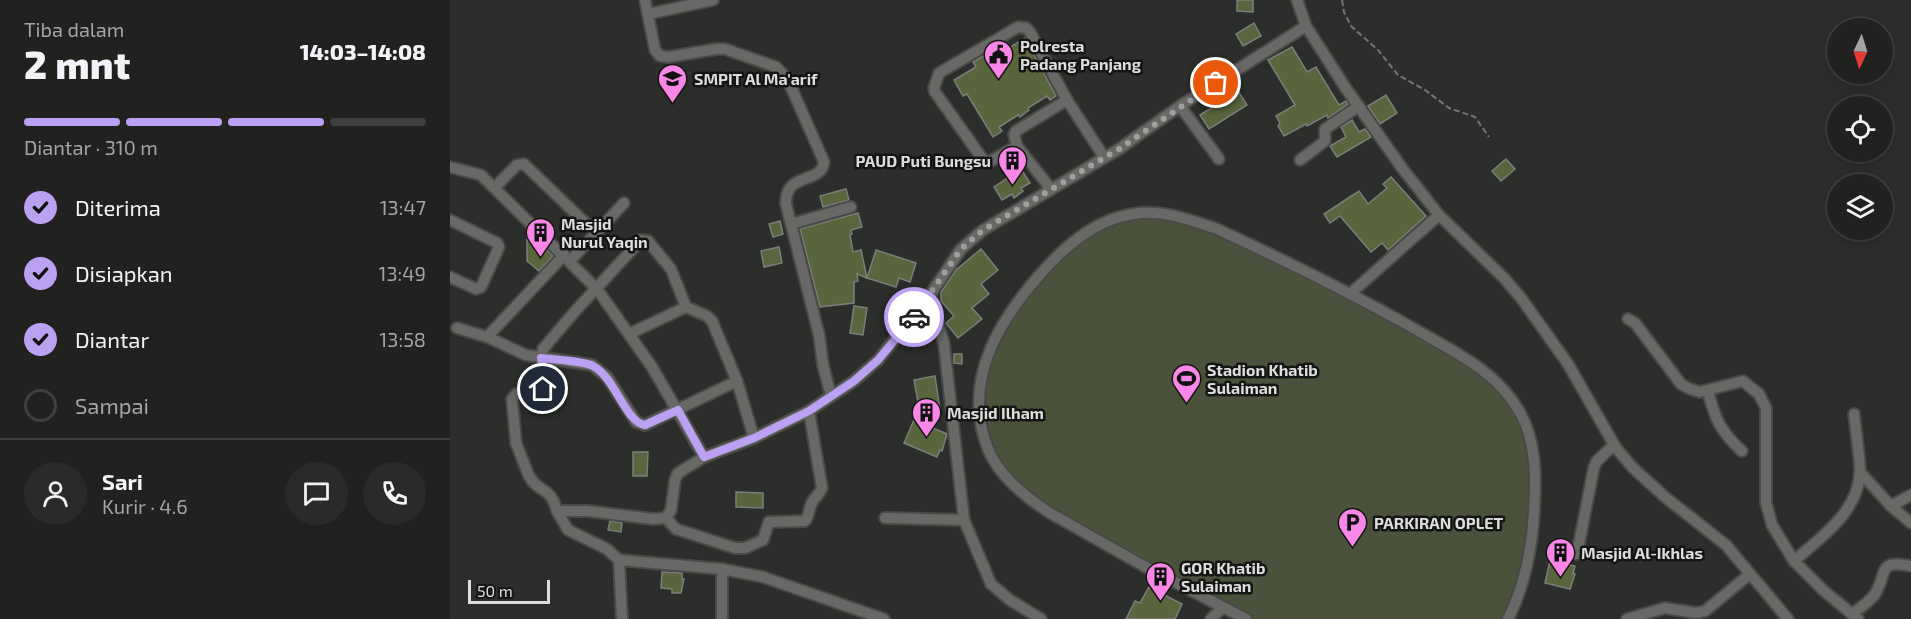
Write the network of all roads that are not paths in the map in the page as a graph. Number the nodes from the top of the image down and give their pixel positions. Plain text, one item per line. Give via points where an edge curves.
1 (645, 0) edge
2 (713, 0) edge
3 (1297, 0) edge
4 (648, 14) junction
5 (1306, 26) junction
6 (1067, 100) junction
7 (1180, 106) junction
8 (1359, 106) junction
9 (1017, 146) junction
10 (1104, 157) junction
11 (1219, 159) dead end
12 (1300, 160) dead end
13 (450, 167) edge
14 (495, 187) junction
15 (1051, 189) junction
16 (624, 203) dead end
17 (851, 207) dead end
18 (1439, 215) junction
19 (450, 220) edge
20 (791, 224) junction
21 (596, 233) junction
22 (567, 258) junction
23 (450, 277) edge
24 (597, 289) junction
25 (1351, 293) junction
26 (930, 295) junction
27 (686, 308) junction
28 (1628, 319) dead end
29 (457, 328) dead end
30 (629, 334) junction
31 (487, 337) junction
32 (541, 358) junction
33 (737, 381) junction
34 (1708, 391) junction
35 (831, 396) junction
36 (678, 410) junction
37 (809, 411) junction
38 (1854, 414) dead end
39 (754, 438) junction
40 (1614, 445) junction
41 (1742, 451) dead end
42 (704, 457) junction
43 (1860, 472) junction
44 (1911, 495) edge
45 (1891, 506) junction
46 (557, 511) junction
47 (666, 518) junction
48 (885, 518) dead end
49 (964, 520) junction
50 (1911, 523) edge
51 (1577, 554) dead end
52 (619, 560) junction
53 (1794, 561) junction
54 (1911, 566) edge
55 (722, 569) junction
56 (1750, 574) junction
57 (1223, 607) junction
58 (1855, 617) edge
59 (878, 618) edge
60 (622, 619) edge
61 (722, 619) edge
62 (1041, 619) edge
63 (1211, 619) edge
64 (1246, 619) edge
65 (1508, 619) edge
66 (1627, 619) edge
67 (1788, 619) edge

1 - 4 street
2 - 4 street
3 - 5 street
4 - 20 street via 655,50 660,56 717,48 733,50 776,67 788,80 824,162 820,171 788,190 786,204
5 - 7 street
5 - 8 street
6 - 9 street via 1016,131
6 - 9 street via 1026,28 1012,29 939,73 935,92 984,161
6 - 10 street
7 - 10 street
7 - 11 street
8 - 12 street via 1325,129 1325,141
8 - 18 street
9 - 15 street
10 - 15 street
13 - 14 street via 477,173
14 - 21 street via 517,165 524,164
14 - 22 street
15 - 26 street via 983,230 961,249
16 - 21 street
17 - 20 street
18 - 25 street
18 - 40 street via 1521,298 1569,364
19 - 23 street via 499,247 481,287 476,289
20 - 35 street
21 - 22 street
22 - 24 street
22 - 31 street
24 - 27 street via 639,242 646,240 671,268
24 - 30 street
24 - 32 street via 543,349
25 - 57 street via 1195,221 1157,213 1132,214 1095,227 1060,252 1028,288 990,351 981,375 978,400 986,445 1003,472 1050,513
25 - 65 street via 1481,369 1502,386 1523,418 1535,464 1533,521 1521,585
26 - 35 street via 878,360
26 - 49 street via 944,344
27 - 30 street
27 - 33 street via 712,321
28 - 34 street via 1682,384 1700,392
29 - 31 street
30 - 36 street
31 - 32 street
32 - 36 street via 592,365 607,377 641,425
32 - 46 street via 546,386 516,394 512,399 515,437 531,480 550,494
33 - 36 street
33 - 39 street
34 - 41 street via 1723,433
34 - 53 street via 1743,381 1764,402 1767,503 1772,525
35 - 37 street
36 - 42 street
37 - 39 street
37 - 47 street via 822,488 805,521 769,522 763,540 740,549 676,529
38 - 43 street
39 - 42 street
40 - 51 street via 1594,467
40 - 56 street via 1665,497 1726,545
42 - 47 street via 676,476 671,510
43 - 45 street
43 - 53 street via 1855,494 1838,521
44 - 45 street
45 - 50 street
46 - 47 street
46 - 52 street via 568,530 607,549
48 - 49 street
49 - 62 street via 991,584
52 - 55 street
52 - 60 street
53 - 58 street
54 - 58 street via 1899,564 1885,569 1874,595
55 - 59 street via 763,577
55 - 61 street
56 - 66 street via 1705,611 1665,608
56 - 67 street
57 - 63 street
57 - 64 street

